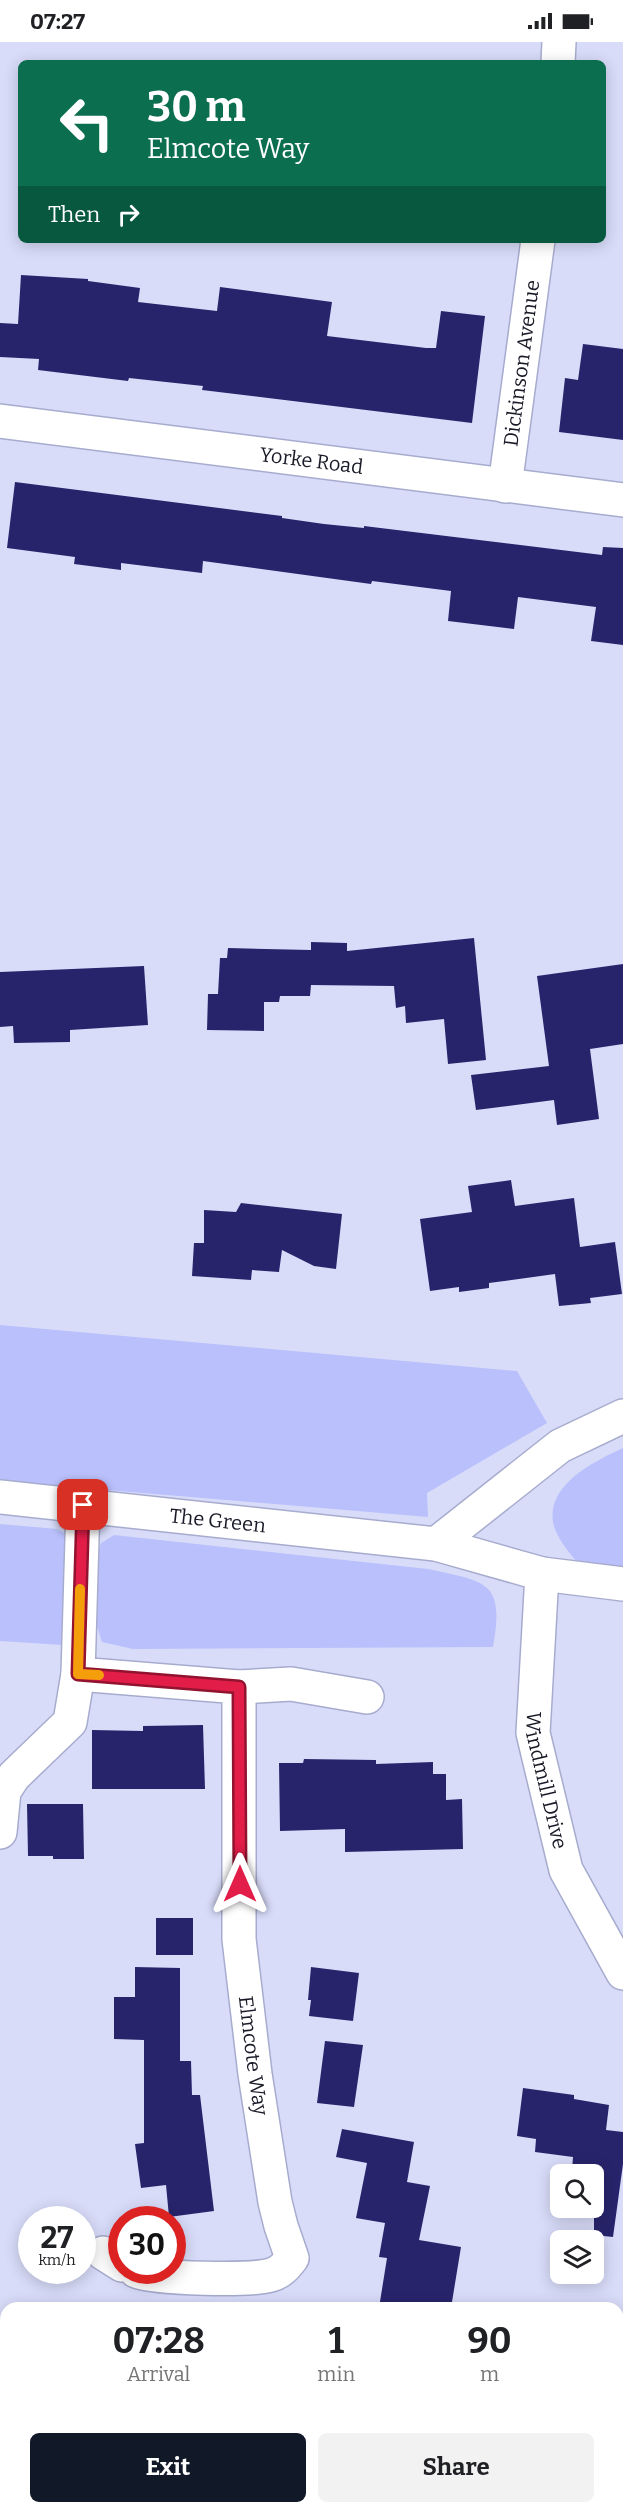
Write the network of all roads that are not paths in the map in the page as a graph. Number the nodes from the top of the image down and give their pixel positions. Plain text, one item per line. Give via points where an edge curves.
1 (560, 42) edge
2 (558, 60) edge
3 (538, 243) edge
4 (0, 421) edge
5 (505, 486) junction
6 (623, 500) edge
7 (623, 1416) edge
8 (0, 1497) edge
9 (83, 1505) junction
10 (436, 1544) junction
11 (542, 1574) junction
12 (623, 1584) edge
13 (78, 1674) junction
14 (239, 1687) junction
15 (367, 1696) dead end
16 (0, 1832) edge
17 (623, 1973) edge
18 (186, 2277) edge

1 - 2 street
3 - 5 street, Dickinson Avenue
4 - 5 street, Yorke Road
5 - 6 street, Yorke Road
7 - 10 street via 560,1446
8 - 9 street, The Green
9 - 10 street, The Green
9 - 13 street
10 - 11 street, The Green
11 - 12 street, The Green
11 - 17 street, Windmill Drive via 533,1733 566,1870
13 - 14 street
13 - 16 street via 70,1722 14,1776 4,1791
14 - 15 street via 291,1684
14 - 18 street, Elmcote Way via 239,1939 275,2202 292,2258 282,2270 254,2278

